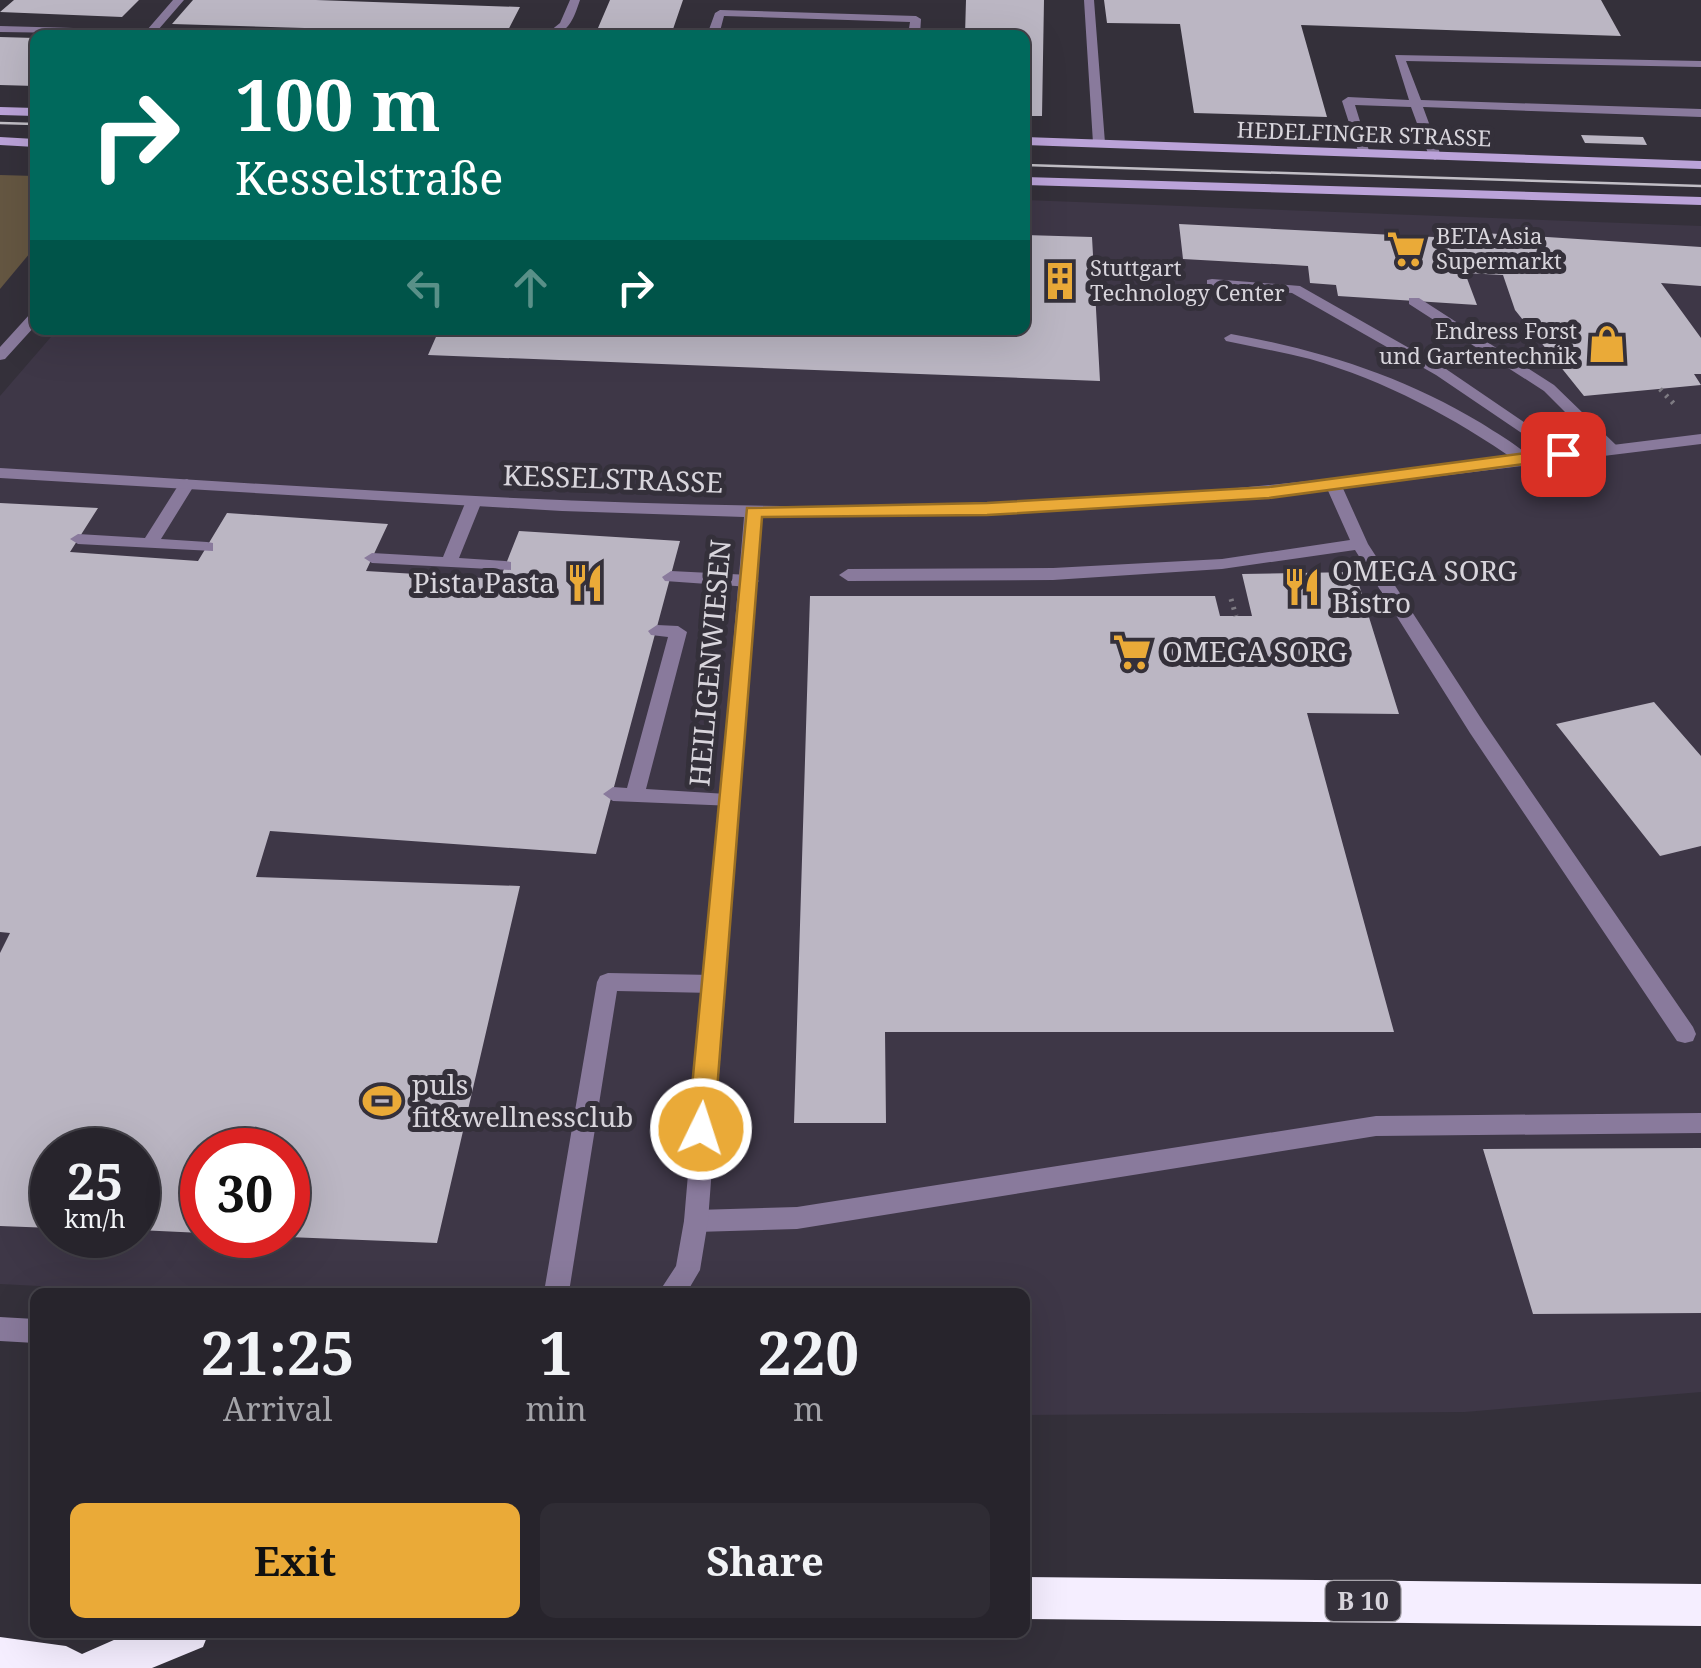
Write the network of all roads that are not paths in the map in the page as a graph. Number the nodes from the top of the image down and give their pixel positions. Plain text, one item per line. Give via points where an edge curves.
1 (180, 0) edge
2 (576, 0) edge
3 (1089, 0) edge
4 (0, 29) edge
5 (30, 30) edge
6 (154, 30) edge
7 (558, 30) edge
8 (715, 30) edge
9 (915, 30) edge
10 (1701, 64) edge
11 (0, 111) edge
12 (30, 112) edge
13 (1701, 112) edge
14 (1030, 140) edge
15 (0, 141) edge
16 (30, 142) edge
17 (1100, 144) junction
18 (1364, 154) junction
19 (1435, 156) junction
20 (1701, 165) edge
21 (1030, 181) edge
22 (1701, 201) edge
23 (1212, 283) dead end
24 (1414, 301) dead end
25 (30, 323) edge
26 (1231, 338) dead end
27 (0, 356) edge
28 (1701, 439) edge
29 (1610, 448) junction
30 (1563, 454) junction
31 (1524, 459) junction
32 (0, 473) edge
33 (187, 484) junction
34 (1334, 484) junction
35 (474, 502) junction
36 (753, 512) junction
37 (78, 539) dead end
38 (150, 543) junction
39 (1360, 544) junction
40 (207, 547) dead end
41 (372, 558) dead end
42 (449, 562) junction
43 (505, 566) dead end
44 (848, 575) dead end
45 (671, 577) dead end
46 (750, 581) junction
47 (656, 631) dead end
48 (612, 794) dead end
49 (635, 795) junction
50 (727, 801) junction
51 (712, 984) junction
52 (1685, 1034) dead end
53 (1701, 1123) edge
54 (696, 1221) junction
55 (557, 1288) edge
56 (675, 1288) edge
57 (0, 1329) edge
58 (30, 1331) edge
59 (1030, 1598) edge
60 (1701, 1606) edge
61 (173, 1638) edge
62 (0, 1659) edge
63 (66, 1668) edge
64 (98, 1668) edge

1 - 6 street
2 - 7 street
3 - 17 street
4 - 5 street
8 - 9 street via 720,13 916,18
10 - 19 street via 1398,57
11 - 12 street
13 - 18 street via 1348,101
14 - 17 street, HEDELFINGER STRASSE
15 - 16 street
17 - 18 street, HEDELFINGER STRASSE
18 - 19 street, HEDELFINGER STRASSE
19 - 20 street, HEDELFINGER STRASSE
21 - 22 street
23 - 30 street via 1294,288 1441,372
24 - 29 street via 1549,388
25 - 27 street
26 - 31 street via 1313,352 1372,373 1436,402
28 - 29 street, KESSELSTRASSE
29 - 30 street, KESSELSTRASSE
30 - 31 street, KESSELSTRASSE
31 - 34 street, KESSELSTRASSE
32 - 33 street, KESSELSTRASSE
33 - 35 street, KESSELSTRASSE
33 - 38 street
34 - 36 street, KESSELSTRASSE via 987,509
34 - 39 street
35 - 36 street, KESSELSTRASSE
35 - 42 street
36 - 46 street, HEILIGENWIESEN
37 - 38 street
38 - 40 street
39 - 44 street via 1222,564
39 - 52 street
41 - 42 street
42 - 43 street
45 - 46 street
46 - 50 street, HEILIGENWIESEN
47 - 49 street via 678,632
48 - 49 street
49 - 50 street
50 - 51 street, HEILIGENWIESEN
51 - 54 street, HEILIGENWIESEN
51 - 55 street via 608,982
53 - 54 street via 1376,1126 797,1218
54 - 56 street, HEILIGENWIESEN via 688,1270
57 - 58 street
59 - 60 highway, B 10
61 - 64 highway
62 - 63 highway

